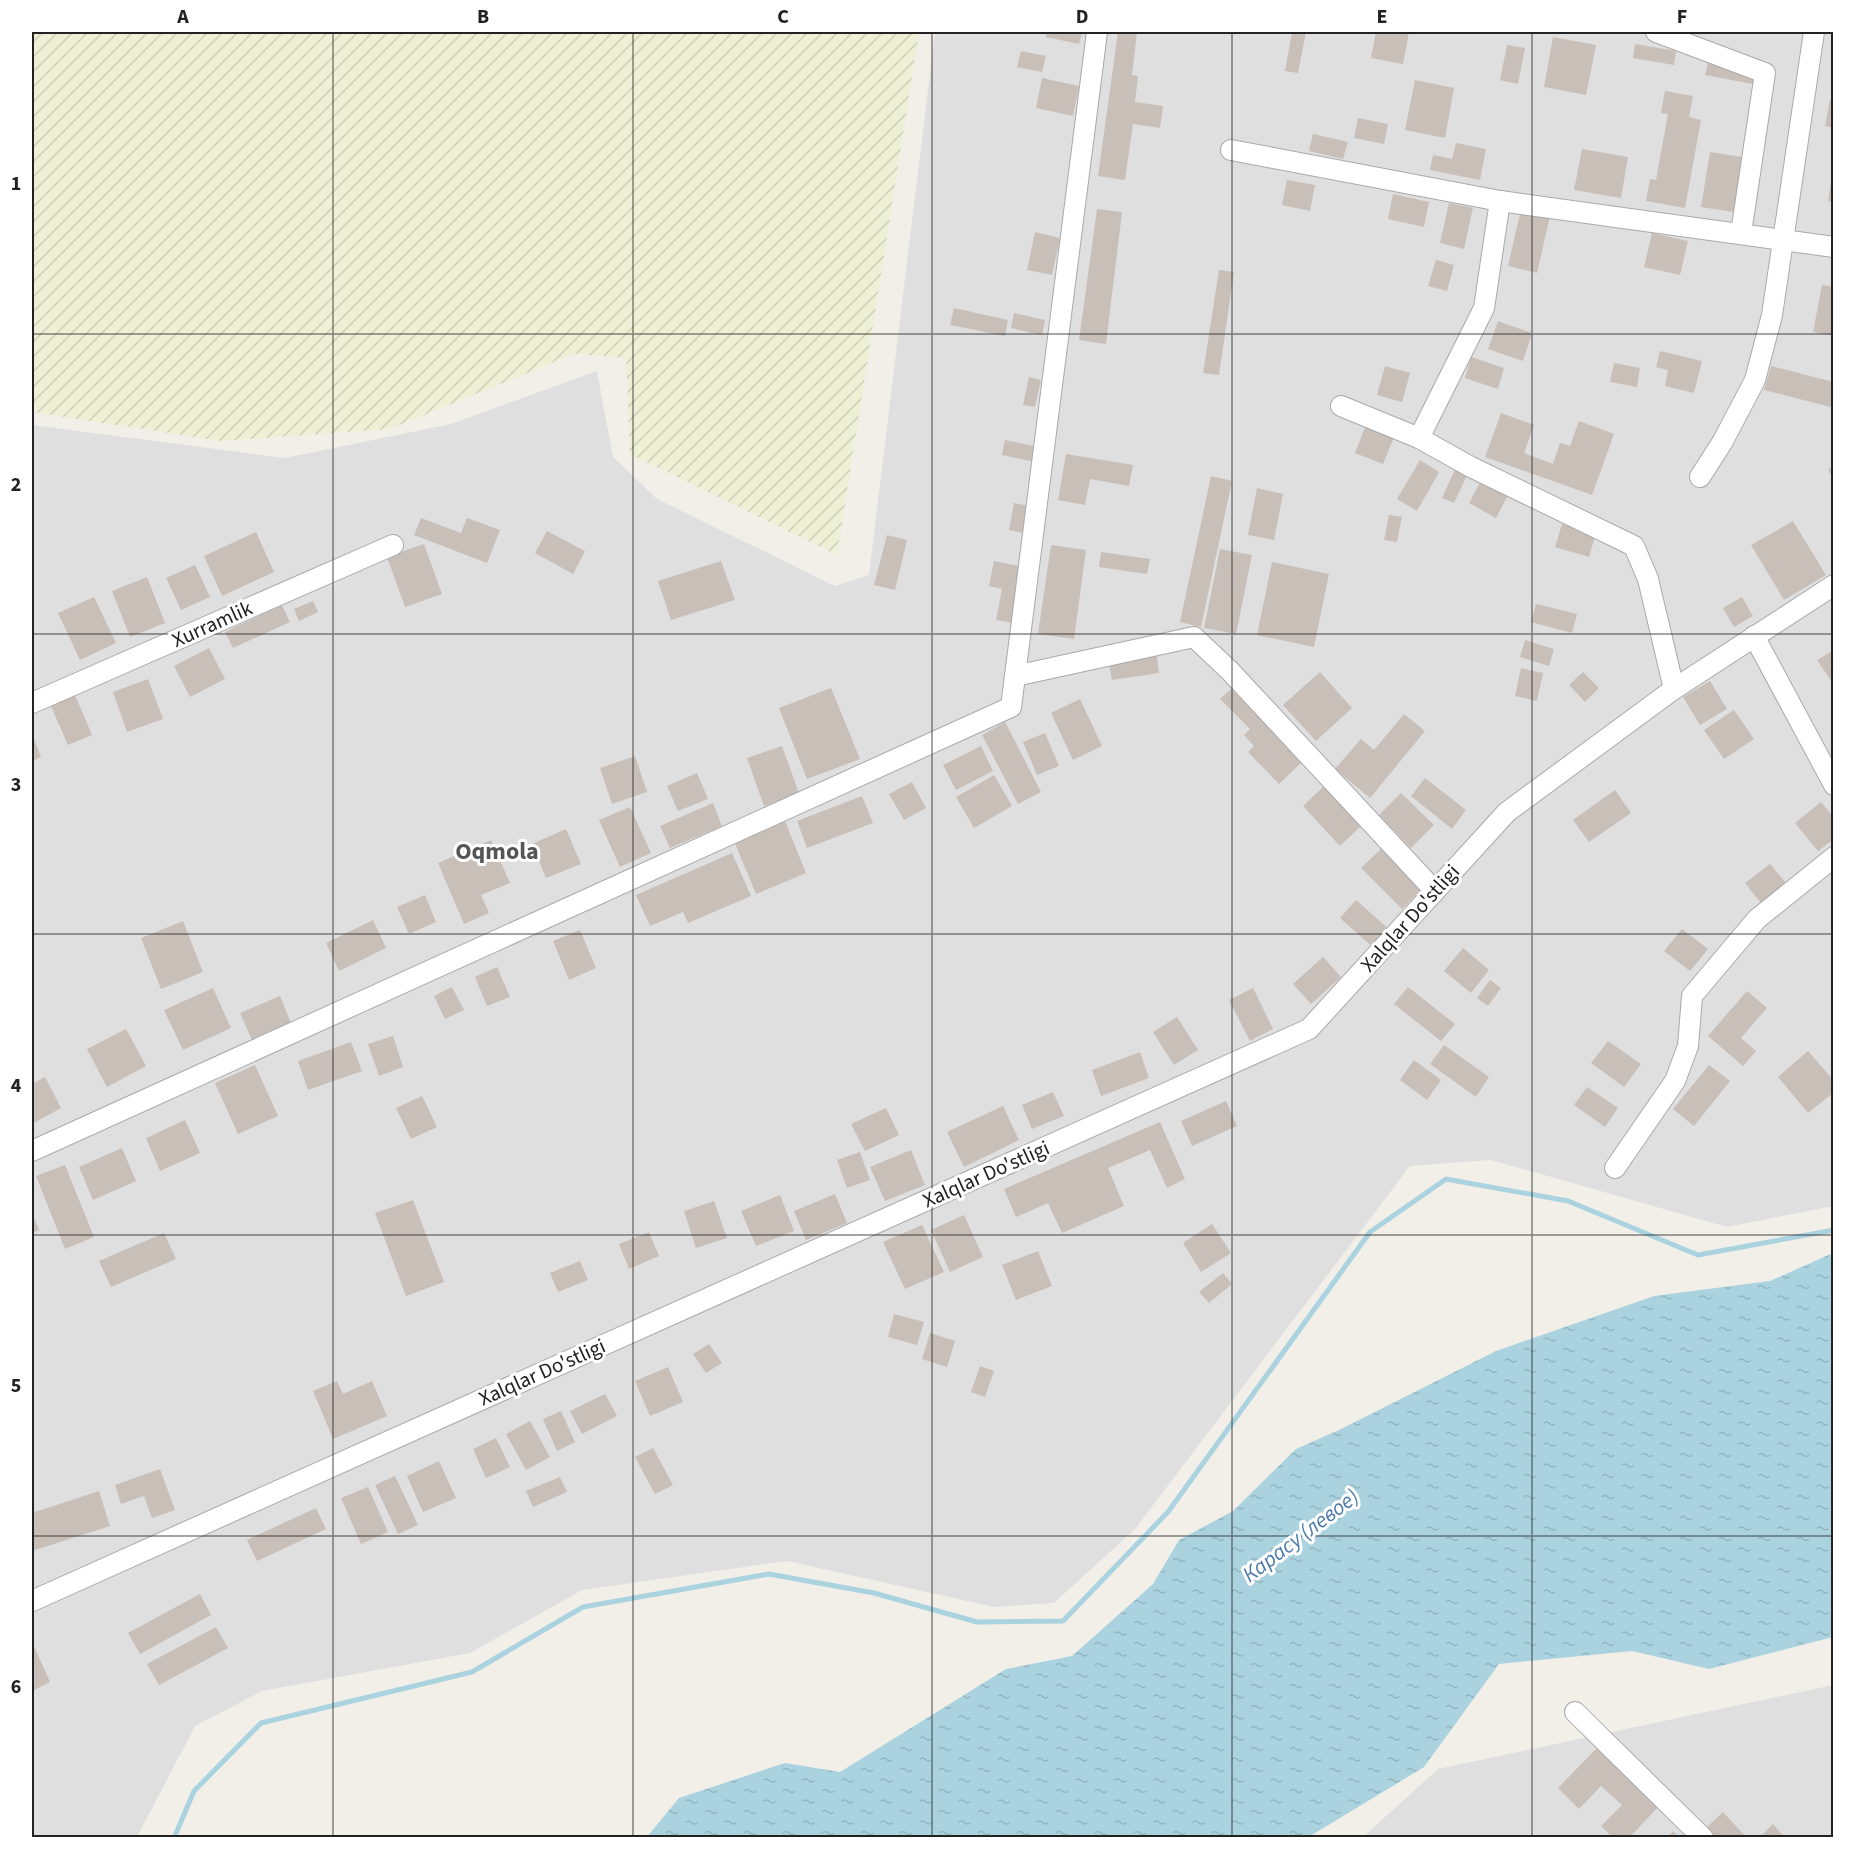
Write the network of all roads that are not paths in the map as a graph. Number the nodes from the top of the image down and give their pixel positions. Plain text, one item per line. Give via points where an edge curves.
1 (1097, 32) edge
2 (1656, 32) edge
3 (1814, 32) edge
4 (1231, 150) dead end
5 (1500, 201) junction
6 (1741, 233) junction
7 (1783, 239) junction
8 (1833, 247) edge
9 (1341, 406) dead end
10 (1419, 438) junction
11 (1700, 477) dead end
12 (393, 545) dead end
13 (1833, 585) edge
14 (1754, 636) junction
15 (1015, 676) junction
16 (1674, 689) junction
17 (32, 703) edge
18 (1833, 785) edge
19 (1833, 857) edge
20 (1435, 891) junction
21 (32, 1151) edge
22 (1615, 1168) dead end
23 (32, 1601) edge
24 (1575, 1712) dead end
25 (1703, 1838) edge

1 - 15 street
2 - 6 street via 1765,73
3 - 7 street
4 - 5 street
5 - 6 street
5 - 10 street via 1484,308
6 - 7 street
7 - 8 street
7 - 11 street via 1772,315 1755,380 1724,441
9 - 10 street
10 - 16 street via 1635,546 1648,579
12 - 17 street, Xurramlik
13 - 14 street, Xalqlar Do'stligi
14 - 16 street, Xalqlar Do'stligi
14 - 18 street
15 - 20 street via 1194,637
15 - 21 street via 1011,707
16 - 20 street, Xalqlar Do'stligi via 1507,812
19 - 22 street via 1757,919 1692,996 1688,1046 1675,1081
20 - 23 street, Xalqlar Do'stligi via 1309,1029
24 - 25 street

